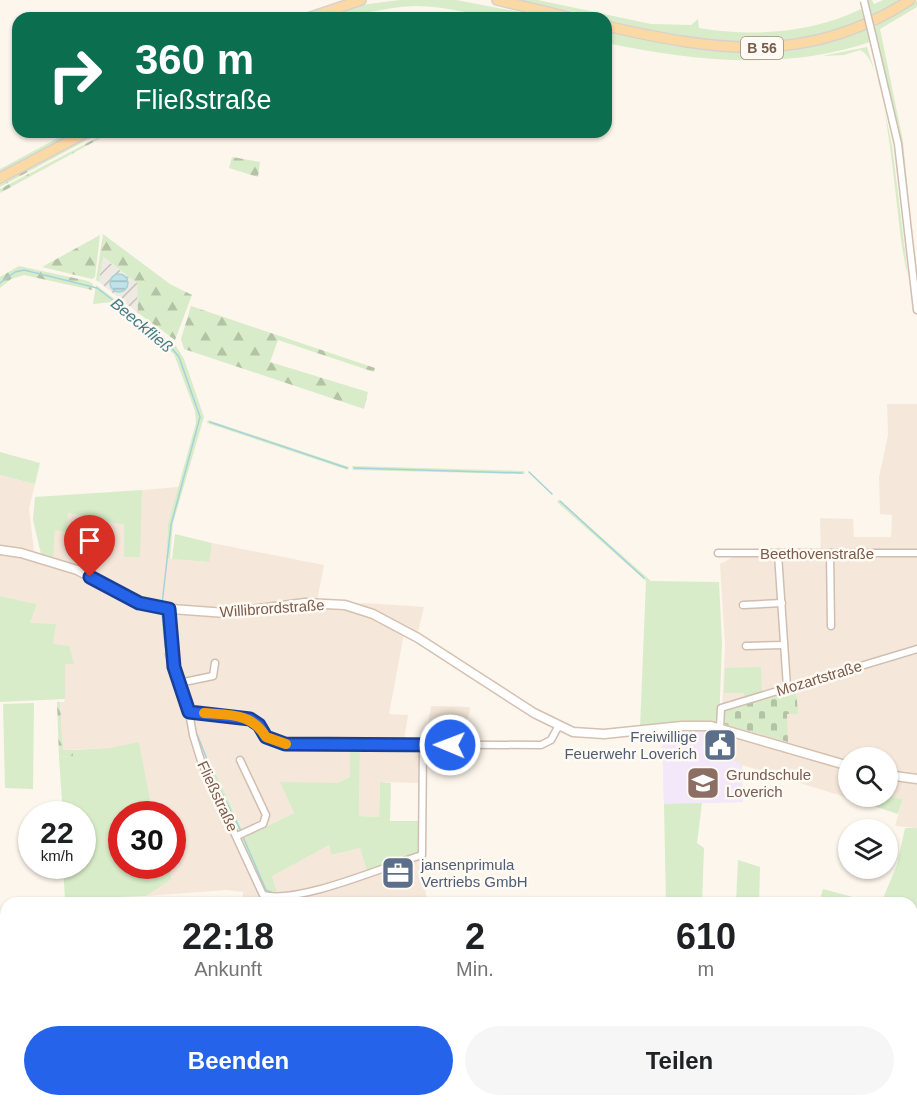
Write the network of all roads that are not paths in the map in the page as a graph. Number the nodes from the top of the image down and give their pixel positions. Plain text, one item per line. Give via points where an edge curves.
1 (360, 0) edge
2 (497, 0) edge
3 (864, 0) edge
4 (910, 0) edge
5 (325, 12) edge
6 (548, 12) edge
7 (612, 27) edge
8 (76, 138) edge
9 (0, 178) edge
10 (917, 310) edge
11 (0, 550) edge
12 (718, 553) dead end
13 (830, 553) junction
14 (917, 553) edge
15 (778, 554) junction
16 (782, 603) junction
17 (743, 605) dead end
18 (169, 609) junction
19 (831, 626) dead end
20 (784, 645) junction
21 (746, 646) dead end
22 (917, 649) edge
23 (215, 663) dead end
24 (180, 683) junction
25 (787, 687) junction
26 (189, 712) junction
27 (558, 727) junction
28 (720, 728) junction
29 (423, 745) junction
30 (240, 760) dead end
31 (838, 763) edge
32 (898, 776) edge
33 (917, 779) edge
34 (237, 836) junction
35 (271, 897) edge
36 (283, 897) edge

1 - 5 main road
2 - 6 main road
3 - 10 street, bridge via 898,144
4 - 7 main road, B 56 via 841,33 763,48 694,44
8 - 9 main road
11 - 18 street, Willibrordstraße via 77,570 139,603
12 - 15 street, Beethovenstraße
13 - 14 street, Beethovenstraße
13 - 15 street, Beethovenstraße
13 - 19 street
15 - 16 street
16 - 17 street
16 - 20 street
18 - 24 street, Fließstraße via 171,651
18 - 27 street, Willibrordstraße via 226,613 311,602 345,605 373,614 418,638
20 - 21 street
20 - 25 street
22 - 25 street, Mozartstraße
23 - 24 street via 213,676
24 - 26 street, Fließstraße
25 - 28 street, Mozartstraße via 721,708
26 - 29 street via 250,719 266,737 285,744
26 - 34 street, Fließstraße via 201,760
27 - 28 street via 604,734 697,725
27 - 29 street via 551,740 541,745
28 - 31 street
29 - 36 street, Fließstraße via 422,855 302,895
30 - 34 street via 266,815 263,824
32 - 33 street
34 - 35 street, Fließstraße via 260,893

